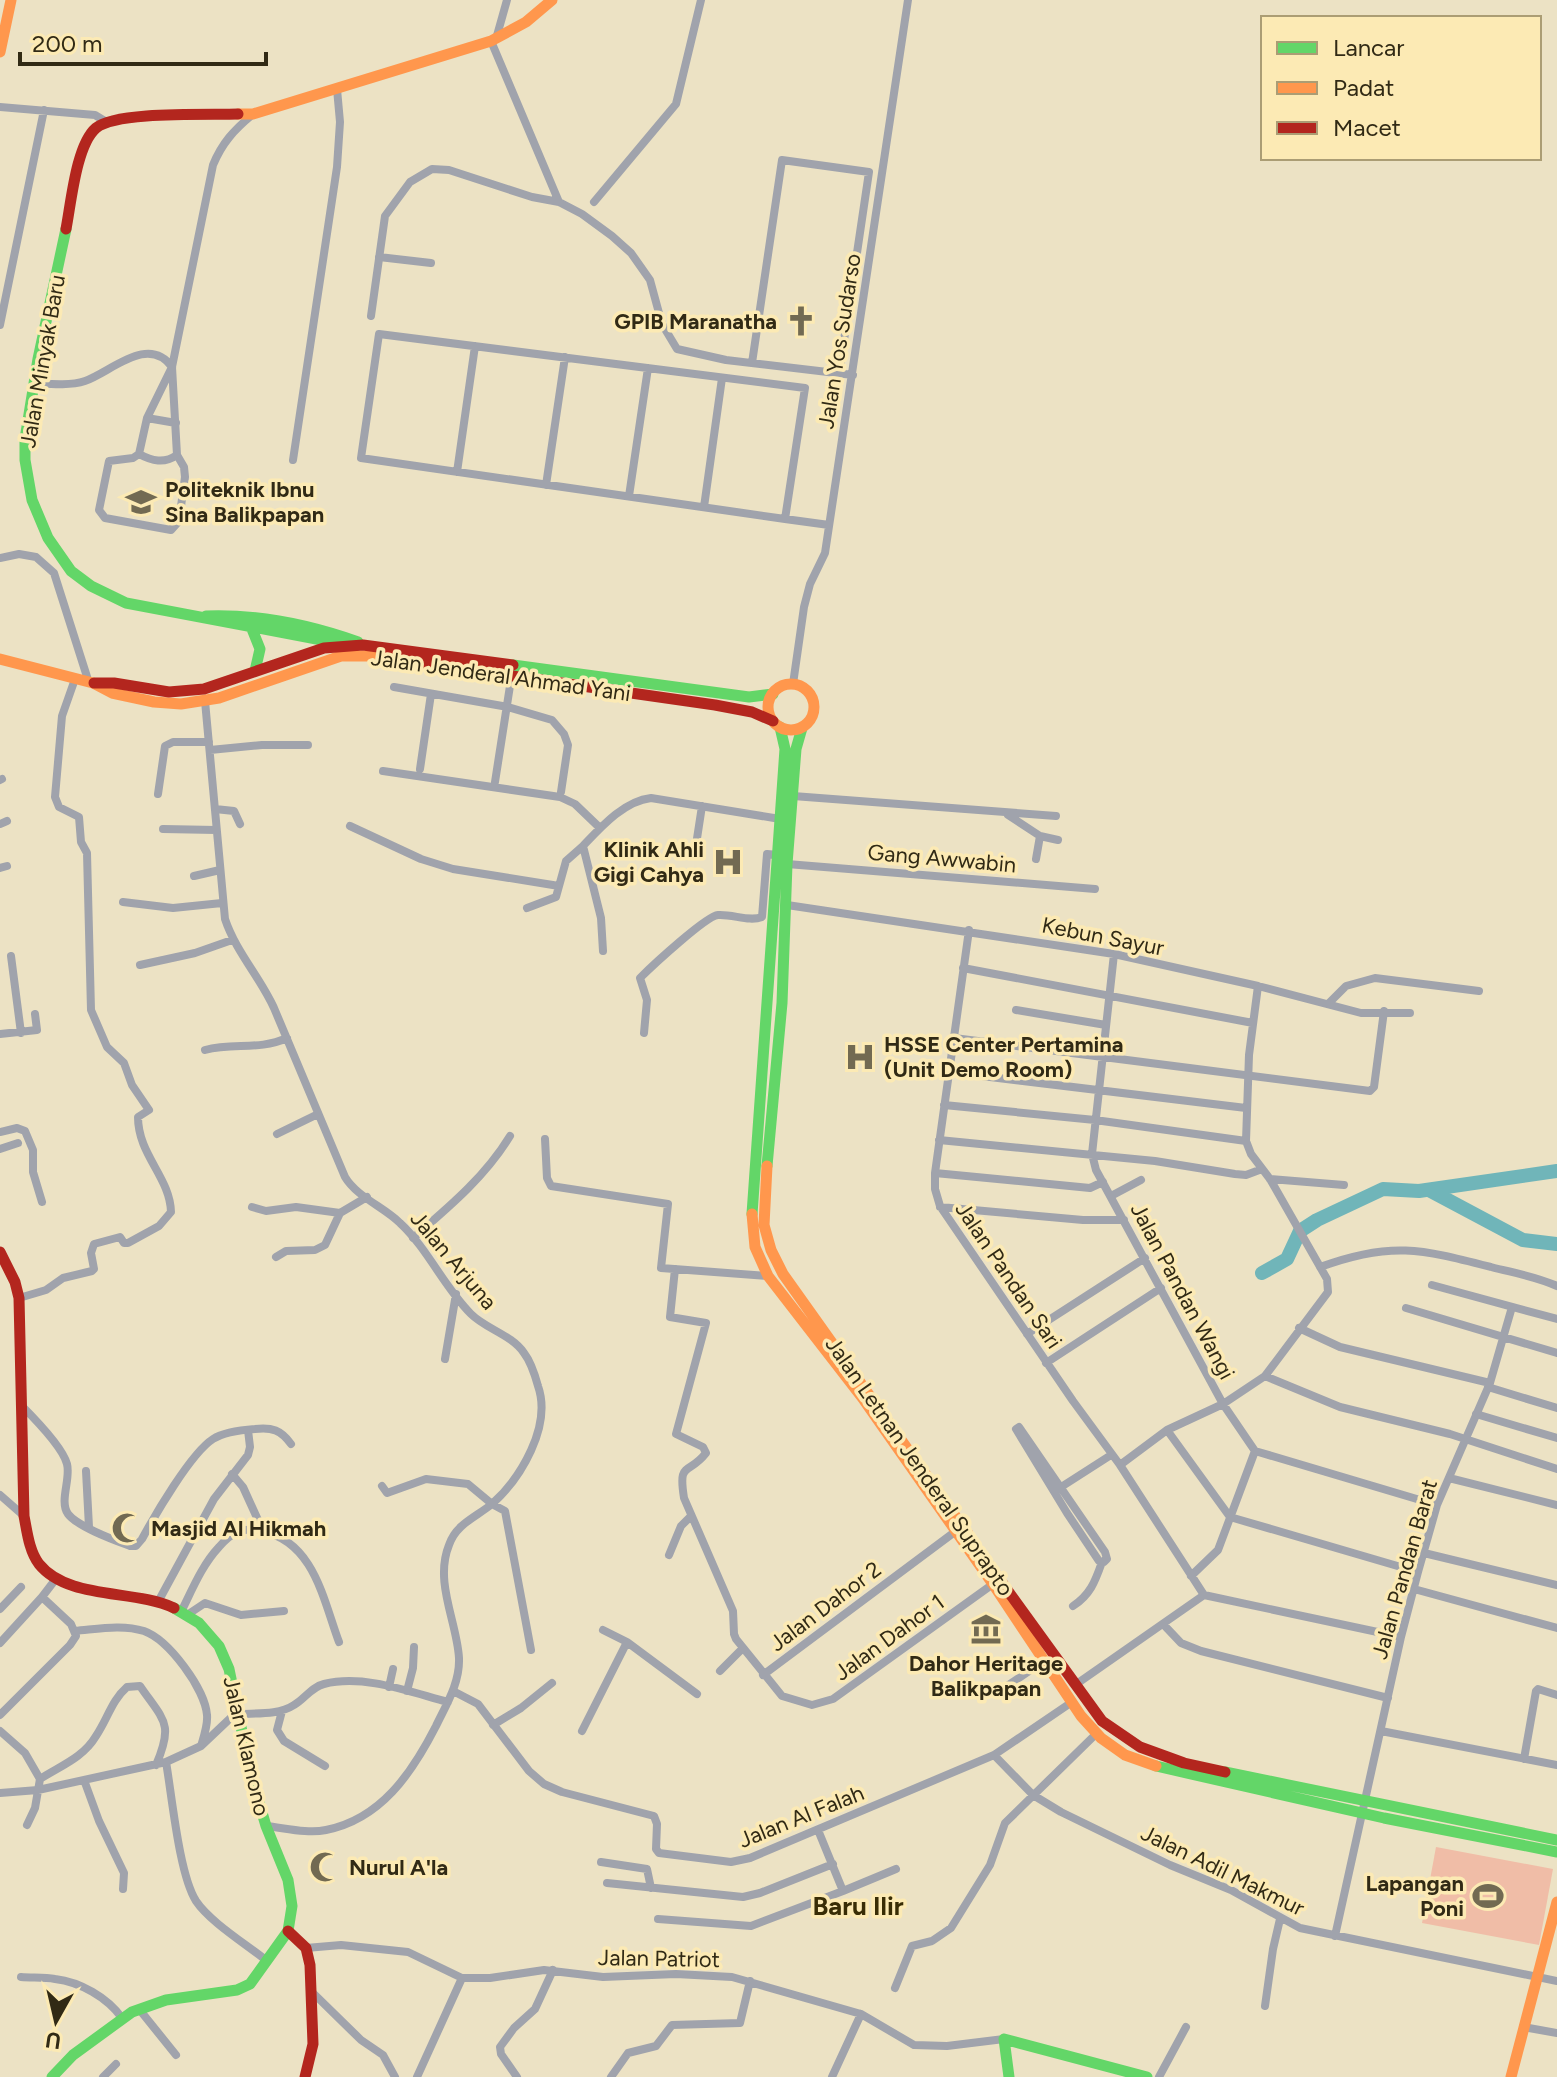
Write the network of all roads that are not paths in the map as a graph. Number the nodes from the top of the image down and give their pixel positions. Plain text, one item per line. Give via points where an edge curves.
1 (11, 0) edge
2 (501, 0) edge
3 (507, 0) edge
4 (552, 0) edge
5 (701, 0) edge
6 (908, 0) edge
7 (501, 13) junction
8 (494, 40) junction
9 (0, 52) edge
10 (337, 89) junction
11 (0, 107) edge
12 (44, 110) junction
13 (253, 114) junction
14 (126, 119) junction
15 (108, 123) junction
16 (92, 132) junction
17 (559, 202) junction
18 (594, 202) dead end
19 (379, 257) junction
20 (431, 263) dead end
21 (371, 316) dead end
22 (0, 325) edge
23 (475, 346) junction
24 (565, 357) junction
25 (752, 363) junction
26 (172, 367) junction
27 (648, 368) junction
28 (839, 374) junction
29 (853, 375) junction
30 (722, 378) junction
31 (34, 383) junction
32 (147, 418) junction
33 (176, 423) junction
34 (139, 454) junction
35 (177, 455) junction
36 (293, 460) dead end
37 (457, 472) junction
38 (546, 485) junction
39 (629, 496) junction
40 (704, 507) junction
41 (785, 519) junction
42 (829, 525) junction
43 (0, 558) edge
44 (202, 616) junction
45 (252, 629) junction
46 (342, 645) junction
47 (360, 650) junction
48 (0, 659) edge
49 (512, 670) junction
50 (255, 671) junction
51 (75, 679) junction
52 (91, 683) junction
53 (793, 684) junction
54 (394, 687) dead end
55 (431, 694) junction
56 (773, 694) junction
57 (205, 701) junction
58 (508, 705) junction
59 (777, 724) junction
60 (802, 728) junction
61 (209, 742) junction
62 (308, 745) dead end
63 (420, 769) dead end
64 (383, 771) dead end
65 (495, 782) dead end
66 (561, 792) dead end
67 (158, 794) dead end
68 (793, 796) junction
69 (702, 806) junction
70 (215, 809) junction
71 (1004, 813) junction
72 (1056, 816) dead end
73 (780, 819) junction
74 (240, 824) dead end
75 (350, 826) dead end
76 (163, 829) dead end
77 (599, 829) junction
78 (216, 830) junction
79 (1040, 836) junction
80 (1058, 840) dead end
81 (696, 845) dead end
82 (583, 846) junction
83 (782, 859) junction
84 (1036, 859) dead end
85 (220, 870) junction
86 (194, 876) dead end
87 (559, 886) junction
88 (1095, 889) dead end
89 (123, 902) dead end
90 (222, 903) junction
91 (787, 905) junction
92 (527, 908) dead end
93 (969, 930) junction
94 (232, 940) junction
95 (603, 951) dead end
96 (1114, 954) junction
97 (11, 956) dead end
98 (140, 965) dead end
99 (963, 968) junction
100 (1258, 986) junction
101 (1479, 991) dead end
102 (1109, 998) junction
103 (1328, 1004) junction
104 (1016, 1010) dead end
105 (1384, 1011) junction
106 (1410, 1013) dead end
107 (35, 1014) dead end
108 (1253, 1023) junction
109 (1106, 1025) junction
110 (21, 1033) junction
111 (644, 1033) dead end
112 (0, 1034) edge
113 (287, 1038) junction
114 (954, 1038) junction
115 (205, 1050) dead end
116 (1102, 1056) junction
117 (949, 1072) junction
118 (1248, 1075) junction
119 (1098, 1090) junction
120 (944, 1105) junction
121 (1246, 1108) junction
122 (318, 1114) junction
123 (1095, 1120) junction
124 (0, 1132) edge
125 (277, 1134) dead end
126 (510, 1136) dead end
127 (545, 1139) dead end
128 (939, 1140) junction
129 (1246, 1141) junction
130 (18, 1143) dead end
131 (0, 1149) edge
132 (1092, 1154) junction
133 (754, 1156) junction
134 (767, 1160) junction
135 (1262, 1169) junction
136 (935, 1173) junction
137 (1270, 1179) junction
138 (1141, 1180) dead end
139 (1103, 1182) junction
140 (1344, 1185) dead end
141 (1111, 1196) junction
142 (367, 1197) junction
143 (42, 1202) dead end
144 (252, 1207) dead end
145 (940, 1207) junction
146 (340, 1213) junction
147 (1124, 1220) junction
148 (413, 1238) junction
149 (0, 1252) edge
150 (276, 1257) dead end
151 (1145, 1258) junction
152 (1320, 1267) junction
153 (675, 1269) junction
154 (768, 1276) junction
155 (1432, 1285) dead end
156 (1557, 1286) edge
157 (1161, 1288) junction
158 (456, 1294) junction
159 (19, 1298) junction
160 (1512, 1307) junction
161 (1406, 1308) dead end
162 (1557, 1319) edge
163 (1299, 1328) junction
164 (1027, 1334) junction
165 (1504, 1335) junction
166 (1557, 1353) edge
167 (445, 1359) dead end
168 (1046, 1363) junction
169 (1265, 1376) junction
170 (1489, 1385) junction
171 (1223, 1404) junction
172 (21, 1405) junction
173 (1557, 1408) edge
174 (1476, 1414) junction
175 (248, 1430) junction
176 (1167, 1430) junction
177 (895, 1438) junction
178 (1557, 1438) edge
179 (1466, 1439) junction
180 (291, 1444) dead end
181 (1255, 1451) junction
182 (1111, 1455) junction
183 (1120, 1465) junction
184 (1557, 1469) edge
185 (86, 1471) dead end
186 (232, 1474) junction
187 (1449, 1478) junction
188 (382, 1486) dead end
189 (1057, 1489) junction
190 (0, 1495) edge
191 (492, 1504) junction
192 (1437, 1505) junction
193 (1557, 1505) edge
194 (24, 1516) junction
195 (691, 1516) junction
196 (1230, 1517) junction
197 (89, 1527) junction
198 (263, 1531) junction
199 (956, 1531) junction
200 (1424, 1553) junction
201 (669, 1555) dead end
202 (1418, 1572) junction
203 (1191, 1576) junction
204 (55, 1580) junction
205 (993, 1584) junction
206 (1557, 1585) edge
207 (21, 1587) dead end
208 (1414, 1589) junction
209 (1204, 1595) junction
210 (42, 1597) junction
211 (158, 1602) junction
212 (1073, 1606) dead end
213 (0, 1609) edge
214 (284, 1611) dead end
215 (184, 1614) junction
216 (1163, 1624) junction
217 (1557, 1628) edge
218 (603, 1630) dead end
219 (75, 1631) junction
220 (1401, 1637) junction
221 (339, 1642) dead end
222 (627, 1642) junction
223 (0, 1643) edge
224 (414, 1647) dead end
225 (743, 1648) junction
226 (531, 1650) dead end
227 (1044, 1661) junction
228 (393, 1669) dead end
229 (720, 1671) dead end
230 (763, 1675) junction
231 (552, 1683) dead end
232 (1075, 1685) junction
233 (389, 1687) junction
234 (1001, 1690) dead end
235 (407, 1691) junction
236 (453, 1691) junction
237 (697, 1694) dead end
238 (1557, 1695) edge
239 (1388, 1698) junction
240 (448, 1702) junction
241 (1072, 1702) junction
242 (282, 1711) junction
243 (238, 1713) junction
244 (0, 1715) edge
245 (493, 1725) junction
246 (0, 1731) edge
247 (582, 1731) dead end
248 (1381, 1731) junction
249 (1096, 1734) junction
250 (201, 1746) junction
251 (994, 1755) junction
252 (1524, 1759) junction
253 (166, 1762) junction
254 (156, 1765) junction
255 (1557, 1765) edge
256 (325, 1766) dead end
257 (40, 1779) junction
258 (84, 1780) junction
259 (38, 1790) junction
260 (0, 1793) edge
261 (1033, 1795) junction
262 (1364, 1807) junction
263 (27, 1825) dead end
264 (266, 1826) junction
265 (818, 1830) junction
266 (1557, 1840) edge
267 (1557, 1852) edge
268 (601, 1862) dead end
269 (833, 1864) junction
270 (896, 1869) dead end
271 (607, 1883) dead end
272 (651, 1888) junction
273 (123, 1889) dead end
274 (843, 1891) junction
275 (1557, 1902) edge
276 (658, 1919) dead end
277 (1280, 1919) junction
278 (1554, 1920) edge
279 (288, 1931) junction
280 (1335, 1936) junction
281 (306, 1948) junction
282 (267, 1961) junction
283 (553, 1970) junction
284 (21, 1977) dead end
285 (1535, 1977) junction
286 (462, 1978) junction
287 (750, 1981) junction
288 (1557, 1981) edge
289 (895, 1988) dead end
290 (312, 1992) junction
291 (1265, 2006) dead end
292 (139, 2009) junction
293 (861, 2014) junction
294 (122, 2018) junction
295 (1186, 2027) dead end
296 (1523, 2027) junction
297 (1557, 2033) edge
298 (1004, 2039) junction
299 (176, 2055) dead end
300 (116, 2064) dead end
301 (52, 2077) edge
302 (103, 2077) edge
303 (305, 2077) edge
304 (395, 2077) edge
305 (417, 2077) edge
306 (517, 2077) edge
307 (611, 2077) edge
308 (832, 2077) edge
309 (1009, 2077) edge
310 (1147, 2077) edge
311 (1159, 2077) edge
312 (1511, 2077) edge

1 - 9 main road
2 - 7 street
3 - 7 street
4 - 8 main road
5 - 18 street via 676,104
6 - 29 street, Jalan Yos Sudarso
7 - 8 street
8 - 10 main road
8 - 17 street
10 - 13 main road
10 - 36 street via 337,167
11 - 12 street
12 - 15 street via 95,115
12 - 22 street
13 - 14 main road
13 - 26 street via 231,133 213,165
14 - 15 main road
14 - 16 main road
15 - 16 main road
16 - 31 main road, Jalan Minyak Baru via 81,156
17 - 19 street via 432,169 410,182 392,203
17 - 25 street via 631,253 650,280 662,324 677,349
19 - 20 street
19 - 21 street
23 - 24 street
23 - 37 street
23 - 37 street via 379,334 361,458
24 - 27 street
24 - 38 street
25 - 28 street
25 - 28 street via 782,160 869,172
26 - 31 street via 164,358 137,356 83,382
26 - 32 street
26 - 33 street
27 - 30 street
27 - 39 street
28 - 29 street
29 - 42 street, Jalan Yos Sudarso
30 - 40 street
30 - 41 street via 805,388
31 - 44 main road, Jalan Minyak Baru via 25,439 27,478 39,519 63,561 109,596 145,608
32 - 33 street
32 - 34 street
33 - 35 street
34 - 35 street via 160,461
34 - 35 street via 109,461 99,513 171,530 179,521 185,477
37 - 38 street
38 - 39 street
39 - 40 street
40 - 41 street
41 - 42 street
42 - 53 street, Jalan Yos Sudarso via 825,553 804,607
43 - 52 street via 36,557 54,573
44 - 45 main road, Jalan Minyak Baru
44 - 47 main road via 223,614 306,628
45 - 46 main road, Jalan Minyak Baru
45 - 50 main road via 261,653
46 - 47 main road, Jalan Minyak Baru
46 - 50 main road, Jalan Jenderal Ahmad Yani
47 - 49 main road, Jalan Jenderal Ahmad Yani
47 - 57 main road, Jalan Jenderal Ahmad Yani
48 - 51 main road, Jalan Jenderal Ahmad Yani
49 - 56 main road, Jalan Jenderal Ahmad Yani via 749,697
49 - 58 street
49 - 59 main road, Jalan Jenderal Ahmad Yani via 752,712
50 - 52 main road, Jalan Jenderal Ahmad Yani via 204,689 169,692
51 - 52 main road, Jalan Jenderal Ahmad Yani
51 - 159 street via 62,716 55,797 56,805 80,819 88,861 91,1010 107,1047 124,1063 149,1110 138,1117 139,1138 162,1181 171,1212 159,1226 128,1243 120,1237 94,1244 92,1271
52 - 57 main road, Jalan Jenderal Ahmad Yani via 154,702
53 - 56 main road
53 - 60 main road via 808,691 814,704 811,719
54 - 55 street
55 - 58 street
55 - 63 street
56 - 59 main road via 768,710
57 - 61 street, Jalan Arjuna
58 - 65 street
58 - 66 street via 545,717 564,734 568,745
59 - 60 main road
59 - 73 main road, Jalan Letnan Jenderal Suprapto via 785,749
60 - 68 main road, Jalan Letnan Jenderal Suprapto
61 - 62 street
61 - 67 street via 165,746
61 - 70 street, Jalan Arjuna
64 - 77 street via 560,797 575,804
68 - 71 street
68 - 83 main road, Jalan Letnan Jenderal Suprapto
69 - 73 street
69 - 77 street via 643,799
69 - 81 street
70 - 74 street via 234,811
70 - 78 street, Jalan Arjuna
71 - 72 street
71 - 79 street
73 - 83 main road, Jalan Letnan Jenderal Suprapto
75 - 87 street via 453,869
76 - 78 street
77 - 82 street
78 - 85 street, Jalan Arjuna
79 - 80 street
79 - 84 street
82 - 87 street via 566,861
82 - 95 street via 601,918
83 - 88 street, Gang Awwabin
83 - 91 main road, Jalan Letnan Jenderal Suprapto
83 - 111 street via 767,854 762,917 710,917 640,978 647,1000
83 - 133 main road, Jalan Letnan Jenderal Suprapto
85 - 86 street
85 - 90 street, Jalan Arjuna
87 - 92 street via 555,898
89 - 90 street via 173,908
90 - 94 street, Jalan Arjuna
91 - 93 street, Kebun Sayur
91 - 134 main road, Jalan Letnan Jenderal Suprapto
93 - 96 street, Kebun Sayur
93 - 99 street, Jalan Pandan Sari
94 - 98 street
94 - 113 street, Jalan Arjuna via 261,981
96 - 100 street, Kebun Sayur
96 - 102 street, Jalan Pandan Wangi
97 - 110 street
99 - 102 street
99 - 114 street, Jalan Pandan Sari
100 - 103 street, Kebun Sayur
100 - 108 street
101 - 103 street via 1375,978 1346,986
102 - 108 street
102 - 109 street, Jalan Pandan Wangi
103 - 105 street, Kebun Sayur via 1365,1014
104 - 109 street
105 - 106 street, Kebun Sayur
105 - 118 street via 1373,1090
107 - 110 street via 38,1029
108 - 118 street
109 - 116 street, Jalan Pandan Wangi
110 - 112 street
113 - 115 street via 262,1047
113 - 122 street, Jalan Arjuna
114 - 116 street
114 - 117 street, Jalan Pandan Sari
116 - 118 street
116 - 119 street, Jalan Pandan Wangi
117 - 119 street
117 - 120 street, Jalan Pandan Sari
118 - 121 street
119 - 121 street
119 - 123 street, Jalan Pandan Wangi
120 - 123 street
120 - 128 street, Jalan Pandan Sari
121 - 129 street
122 - 125 street
122 - 142 street, Jalan Arjuna via 347,1182
123 - 129 street
123 - 132 street, Jalan Pandan Wangi
124 - 143 street via 25,1131
126 - 148 street via 473,1184
127 - 153 street via 551,1186 668,1204 661,1268
128 - 132 street
128 - 136 street, Jalan Pandan Sari
129 - 135 street
130 - 131 street
132 - 135 street via 1246,1175
132 - 139 street, Jalan Pandan Wangi
133 - 134 main road
133 - 154 main road, Jalan Letnan Jenderal Suprapto via 753,1237
134 - 177 main road, Jalan Letnan Jenderal Suprapto via 764,1225 776,1261
135 - 137 street
136 - 139 street via 1090,1188
136 - 145 street, Jalan Pandan Sari
137 - 140 street
137 - 152 street
138 - 141 street
139 - 141 street, Jalan Pandan Wangi
141 - 147 street, Jalan Pandan Wangi
142 - 146 street
142 - 148 street, Jalan Arjuna
144 - 146 street
145 - 147 street
145 - 164 street, Jalan Pandan Sari
146 - 150 street via 325,1245
147 - 151 street, Jalan Pandan Wangi
148 - 158 street, Jalan Arjuna
149 - 159 main road
151 - 157 street, Jalan Pandan Wangi
151 - 164 street
152 - 156 street via 1359,1254 1406,1249 1535,1276
152 - 163 street via 1328,1292
153 - 154 street
153 - 195 street, Jalan Dahor 2 via 670,1317 706,1323 677,1430 706,1450 681,1479
154 - 177 main road, Jalan Letnan Jenderal Suprapto
155 - 160 street
157 - 168 street
157 - 171 street, Jalan Pandan Wangi
158 - 167 street
158 - 191 street, Jalan Arjuna via 479,1321 522,1349 542,1399 533,1445
159 - 172 main road
160 - 162 street
160 - 165 street, Jalan Pandan Barat
161 - 165 street
163 - 169 street
163 - 170 street via 1353,1351
164 - 168 street, Jalan Pandan Sari
165 - 166 street
165 - 170 street, Jalan Pandan Barat
168 - 182 street, Jalan Pandan Sari
169 - 171 street
169 - 179 street via 1340,1407
170 - 173 street
170 - 174 street, Jalan Pandan Barat
171 - 176 street
171 - 181 street, Jalan Pandan Wangi
172 - 194 main road
172 - 197 street via 63,1454 68,1466 67,1512
174 - 178 street
174 - 179 street, Jalan Pandan Barat
175 - 180 street via 280,1431
175 - 186 street via 249,1453
175 - 197 street via 204,1445 136,1546
176 - 183 street
176 - 196 street
177 - 199 main road, Jalan Letnan Jenderal Suprapto
177 - 232 main road, Jalan Letnan Jenderal Suprapto
179 - 184 street
179 - 187 street, Jalan Pandan Barat
181 - 192 street
181 - 196 street
182 - 183 street, Jalan Pandan Sari
182 - 189 street
183 - 203 street, Jalan Pandan Sari
185 - 197 street
186 - 198 street
186 - 211 street
187 - 192 street, Jalan Pandan Barat
187 - 193 street
188 - 191 street via 387,1493 429,1479 468,1484
189 - 189 street via 1016,1427 1021,1429
189 - 212 street via 1102,1562 1092,1589
190 - 194 street
191 - 226 street via 506,1513
191 - 236 street, Jalan Arjuna via 464,1523 447,1551 446,1585 459,1659
192 - 200 street, Jalan Pandan Barat
194 - 204 main road via 34,1555
195 - 201 street
195 - 225 street, Jalan Dahor 2 via 733,1611 734,1634
196 - 202 street
196 - 203 street via 1216,1553
198 - 215 street via 242,1530 226,1540 209,1559
198 - 221 street via 289,1541 303,1556
199 - 205 main road, Jalan Letnan Jenderal Suprapto
199 - 230 street, Jalan Dahor 2
200 - 202 street, Jalan Pandan Barat
200 - 206 street
202 - 208 street, Jalan Pandan Barat
203 - 209 street, Jalan Pandan Sari
204 - 210 street
204 - 211 main road, Jalan Klamono
205 - 227 main road, Jalan Letnan Jenderal Suprapto
205 - 230 street, Jalan Dahor 1 via 827,1702 812,1705 782,1696
207 - 213 street
208 - 217 street
208 - 220 street, Jalan Pandan Barat
209 - 216 street
209 - 220 street
210 - 219 street
210 - 223 street
211 - 215 main road, Jalan Klamono
214 - 215 street via 241,1615 205,1603
215 - 243 main road, Jalan Klamono via 219,1646
216 - 232 street
216 - 239 street via 1181,1643 1201,1651
218 - 222 street
219 - 244 street via 70,1645
219 - 250 street via 130,1628 166,1644 204,1700 207,1723
220 - 239 street, Jalan Pandan Barat
222 - 237 street
222 - 247 street
224 - 235 street
225 - 229 street
225 - 230 street, Jalan Dahor 2
227 - 234 street
227 - 241 main road, Jalan Letnan Jenderal Suprapto
228 - 233 street
231 - 245 street
232 - 262 main road, Jalan Letnan Jenderal Suprapto via 1112,1731 1147,1751
233 - 235 street
233 - 242 street via 346,1681 322,1684
235 - 240 street
236 - 240 street, Jalan Arjuna
236 - 245 street, Jalan Al Falah via 474,1701
238 - 252 street via 1537,1689
239 - 248 street, Jalan Pandan Barat
240 - 264 street, Jalan Arjuna via 424,1749 377,1808 327,1830
241 - 249 main road, Jalan Letnan Jenderal Suprapto
241 - 251 street, Jalan Al Falah
242 - 243 street
242 - 256 street via 277,1730 282,1738
243 - 250 street
243 - 264 main road, Jalan Klamono
245 - 265 street, Jalan Al Falah via 544,1784 655,1818 659,1853 743,1861
246 - 257 street via 25,1753
248 - 252 street
248 - 262 street, Jalan Pandan Barat
249 - 261 street
249 - 262 main road, Jalan Letnan Jenderal Suprapto via 1146,1764 1337,1807
250 - 253 street
251 - 261 street, Jalan Adil Makmur
251 - 265 street, Jalan Al Falah
252 - 255 street
253 - 254 street
253 - 282 street via 195,1899
254 - 257 street via 167,1729 140,1686 133,1685 118,1697 89,1746
254 - 258 street
257 - 259 street
258 - 259 street
258 - 273 street via 124,1873
259 - 260 street
259 - 263 street
261 - 277 street, Jalan Adil Makmur
261 - 289 street via 1005,1823 990,1865 951,1928 912,1946
262 - 266 main road, Jalan Letnan Jenderal Suprapto
262 - 267 main road via 1384,1818
262 - 280 street, Jalan Pandan Barat
264 - 279 main road, Jalan Klamono via 290,1886
265 - 269 street
268 - 272 street via 647,1869
269 - 272 street via 749,1896
269 - 274 street
270 - 274 street
271 - 272 street
274 - 276 street via 751,1926
275 - 278 main road
277 - 280 street, Jalan Adil Makmur
277 - 291 street
278 - 285 main road
279 - 281 main road
279 - 282 main road
280 - 285 street, Jalan Adil Makmur
281 - 286 street, Jalan Patriot via 341,1945 404,1951
281 - 290 main road
282 - 292 main road via 243,1989 173,1998
283 - 286 street, Jalan Patriot
283 - 287 street, Jalan Patriot via 603,1977 676,1974
283 - 306 street via 535,2009 500,2047
284 - 294 street via 56,1979 91,1991
285 - 288 street, Jalan Adil Makmur
285 - 296 main road
286 - 305 street
287 - 293 street, Jalan Patriot
287 - 307 street via 740,2023 669,2026 656,2046 622,2058
290 - 303 main road via 313,2044
290 - 304 street via 383,2055
292 - 294 main road
292 - 299 street
293 - 298 street, Jalan Patriot via 920,2046
293 - 308 street
294 - 301 main road
295 - 311 street
296 - 297 street
296 - 312 main road
298 - 309 main road
298 - 310 main road
300 - 302 street

